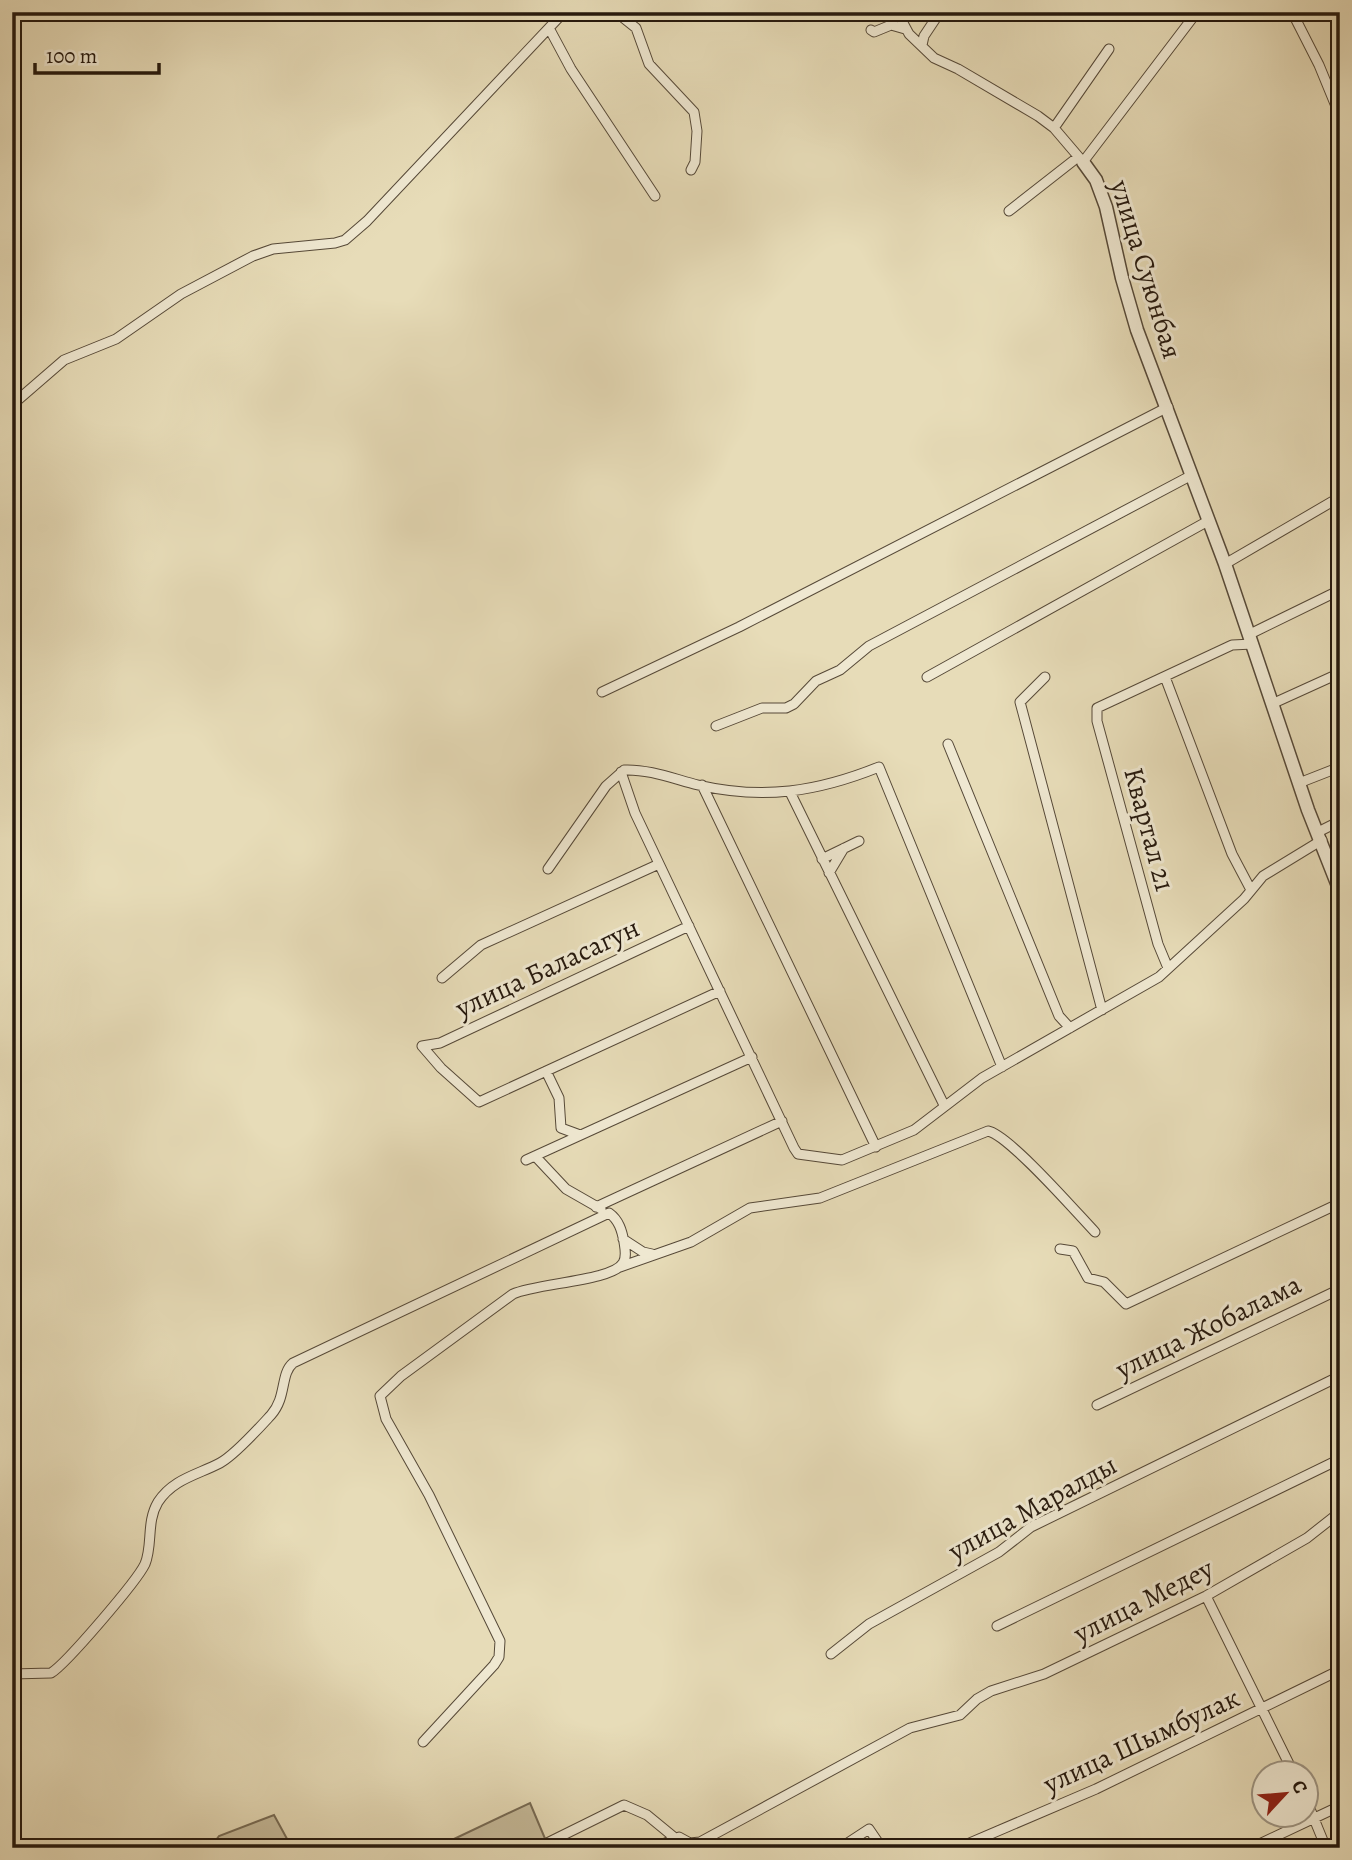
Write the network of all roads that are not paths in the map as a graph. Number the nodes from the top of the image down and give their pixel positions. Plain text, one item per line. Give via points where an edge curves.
1 (564, 12) edge
2 (616, 12) edge
3 (906, 12) edge
4 (940, 12) edge
5 (1197, 12) edge
6 (1292, 12) edge
7 (549, 28) junction
8 (905, 29) junction
9 (871, 30) dead end
10 (922, 45) junction
11 (1109, 50) dead end
12 (1340, 116) edge
13 (1054, 128) junction
14 (1080, 160) junction
15 (691, 170) dead end
16 (655, 196) dead end
17 (1009, 211) dead end
18 (12, 405) edge
19 (1168, 407) junction
20 (1192, 475) junction
21 (1340, 497) edge
22 (1208, 521) junction
23 (1225, 564) junction
24 (1340, 590) edge
25 (1252, 639) junction
26 (1340, 673) edge
27 (927, 677) dead end
28 (1045, 677) dead end
29 (1165, 677) junction
30 (602, 692) dead end
31 (1274, 703) junction
32 (716, 726) dead end
33 (948, 744) dead end
34 (1340, 767) edge
35 (621, 772) junction
36 (1300, 783) junction
37 (702, 785) junction
38 (790, 792) junction
39 (1340, 821) edge
40 (1320, 836) junction
41 (859, 841) dead end
42 (844, 848) junction
43 (822, 859) junction
44 (659, 864) junction
45 (548, 869) dead end
46 (829, 873) junction
47 (1251, 890) junction
48 (1340, 891) edge
49 (689, 926) junction
50 (1168, 968) junction
51 (442, 978) dead end
52 (720, 992) junction
53 (1102, 1010) junction
54 (1070, 1028) junction
55 (752, 1057) junction
56 (1002, 1067) junction
57 (546, 1071) junction
58 (944, 1105) junction
59 (782, 1121) junction
60 (580, 1135) junction
61 (876, 1147) junction
62 (1340, 1203) edge
63 (596, 1207) junction
64 (609, 1213) junction
65 (1095, 1232) dead end
66 (623, 1239) junction
67 (1060, 1249) dead end
68 (653, 1254) junction
69 (620, 1267) junction
70 (1340, 1289) edge
71 (1340, 1376) edge
72 (1097, 1405) dead end
73 (1340, 1459) edge
74 (1340, 1513) edge
75 (1206, 1596) junction
76 (997, 1626) dead end
77 (831, 1654) dead end
78 (1340, 1670) edge
79 (12, 1674) edge
80 (1261, 1710) junction
81 (423, 1742) dead end
82 (1285, 1758) edge
83 (1340, 1806) edge
84 (1320, 1816) edge
85 (1294, 1828) edge
86 (1319, 1828) edge
87 (675, 1838) junction
88 (537, 1848) edge
89 (654, 1848) edge
90 (840, 1848) edge
91 (882, 1848) edge
92 (958, 1848) edge
93 (1251, 1848) edge
94 (1326, 1848) edge

1 - 7 street
2 - 15 street via 636,28 649,64 694,112 697,131
3 - 8 street via 901,19
4 - 10 street
5 - 14 street
6 - 12 street
7 - 16 street
7 - 18 street via 345,240 253,256 181,294 116,339 64,360
8 - 9 street via 896,25
8 - 10 street
10 - 13 street, улица Суюнбая via 934,58
11 - 13 street
13 - 14 street, улица Суюнбая
14 - 17 street
14 - 19 street, улица Суюнбая via 1096,180 1106,207 1137,330
19 - 20 street, улица Суюнбая
19 - 30 street via 739,627
20 - 22 street, улица Суюнбая
20 - 32 street via 869,646 816,681 794,704 762,708
21 - 23 street
22 - 23 street, улица Суюнбая
22 - 27 street
23 - 25 street, улица Суюнбая
24 - 25 street
25 - 29 street
25 - 31 street, улица Суюнбая
26 - 31 street
28 - 53 street via 1020,702
29 - 47 street via 1232,854
29 - 50 street, Квартал 21 via 1103,704 1097,708 1097,721
31 - 36 street, улица Суюнбая
33 - 54 street via 1059,1016
34 - 36 street
35 - 37 street via 651,773
35 - 44 street
35 - 45 street via 585,814
36 - 40 street, улица Суюнбая
37 - 38 street via 752,795
37 - 61 street
38 - 43 street
38 - 56 street via 882,769
39 - 40 street
40 - 47 street via 1263,876
40 - 48 street
41 - 42 street
42 - 43 street
42 - 46 street
43 - 46 street
44 - 49 street
44 - 51 street via 481,945
46 - 58 street
47 - 50 street
49 - 52 street
49 - 57 street, улица Баласагун via 440,1043 422,1046 479,1102
50 - 53 street
52 - 55 street
52 - 57 street
53 - 54 street
54 - 56 street
55 - 59 street
55 - 60 street
56 - 58 street
57 - 60 street via 559,1098 561,1128
58 - 61 street via 914,1130
59 - 61 street via 802,1156 842,1160
59 - 63 street
60 - 63 street via 531,1158 554,1180
62 - 67 street via 1126,1304 1104,1282 1088,1278 1073,1251
63 - 64 street
64 - 66 street
64 - 79 street via 293,1363 286,1372 280,1404 270,1416 222,1462 177,1482 158,1502 150,1521 144,1567 93,1630 51,1673
65 - 68 street via 1021,1154 988,1131 820,1198 750,1208 691,1242
66 - 68 street
66 - 69 street via 626,1257
68 - 69 street
69 - 81 street via 513,1294 380,1396 386,1419 429,1495 500,1641 494,1665
70 - 72 street, улица Жобалама
71 - 77 street, улица Маралды via 1031,1527 999,1552 869,1624
73 - 76 street
74 - 75 street, улица Медеу via 1307,1538
75 - 80 street
75 - 87 street, улица Медеу via 1044,1674 991,1691 960,1715 910,1728 700,1842
78 - 80 street, улица Шымбулак
80 - 82 street
80 - 92 street, улица Шымбулак via 1096,1789
83 - 84 street
85 - 93 street
86 - 94 street
87 - 88 street via 647,1815 624,1805
87 - 89 street
90 - 91 street via 865,1830 871,1830

